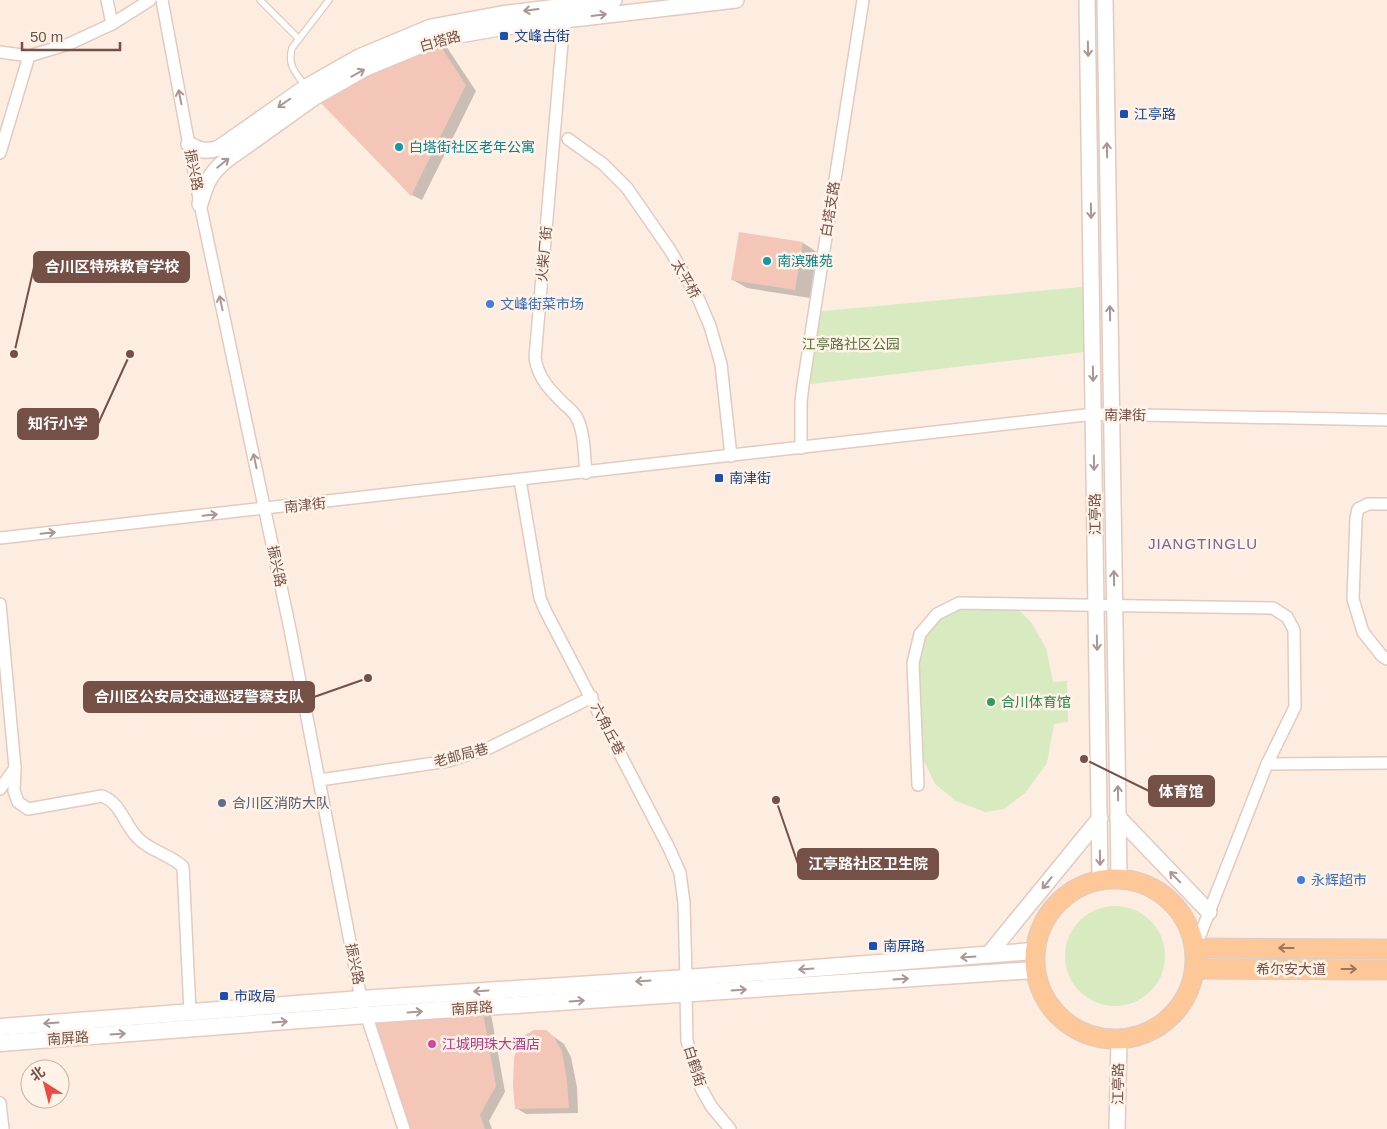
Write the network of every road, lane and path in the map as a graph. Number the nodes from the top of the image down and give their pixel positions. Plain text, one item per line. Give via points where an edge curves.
1 (107, 0) edge
2 (150, 0) edge
3 (162, 0) edge
4 (260, 0) edge
5 (329, 0) edge
6 (614, 0) edge
7 (736, 0) edge
8 (863, 0) edge
9 (1088, 0) edge
10 (1104, 0) edge
11 (564, 20) junction
12 (112, 24) junction
13 (299, 39) junction
14 (0, 52) edge
15 (29, 56) junction
16 (306, 87) junction
17 (568, 140) dead end
18 (189, 144) junction
19 (0, 153) edge
20 (200, 204) junction
21 (1094, 414) junction
22 (1111, 414) junction
23 (1387, 420) edge
24 (801, 448) junction
25 (731, 456) junction
26 (586, 473) junction
27 (520, 480) junction
28 (1387, 504) edge
29 (265, 509) junction
30 (0, 538) edge
31 (0, 604) edge
32 (1096, 606) junction
33 (1114, 606) junction
34 (1387, 659) edge
35 (592, 697) junction
36 (1387, 763) edge
37 (1267, 764) junction
38 (15, 768) junction
39 (320, 780) junction
40 (918, 785) dead end
41 (0, 788) edge
42 (1118, 817) junction
43 (1100, 818) junction
44 (1110, 878) junction
45 (1209, 912) junction
46 (1195, 948) junction
47 (1387, 949) edge
48 (988, 956) junction
49 (1034, 961) junction
50 (1195, 969) junction
51 (1387, 970) edge
52 (686, 986) junction
53 (362, 999) junction
54 (190, 1012) junction
55 (366, 1015) junction
56 (0, 1027) edge
57 (1119, 1040) junction
58 (0, 1043) edge
59 (0, 1103) edge
60 (3, 1129) edge
61 (404, 1129) edge
62 (730, 1129) edge
63 (1117, 1129) edge

1 - 12 street
2 - 12 street
18 -> 3 street, 振兴路
4 - 13 lane
5 - 13 lane
6 -> 16 street, 白塔路 via 501,14 431,27 359,56
11 -> 7 street, 白塔路
8 - 24 street, 白塔支路 via 803,385
9 -> 21 street, 江亭路
22 -> 10 street, 江亭路
20 -> 11 street, 白塔路 via 206,184 225,160 315,97 366,68 436,39
11 - 26 street, 火柴厂街 via 535,358 546,386 578,419
12 - 15 street via 69,44
13 - 16 lane via 289,58
14 - 15 street
15 - 19 street
16 -> 18 street, 白塔路 via 219,148 198,150
17 - 25 street, 太平桥 via 603,164 627,188 670,250 699,300 721,364
18 - 20 street, 振兴路
29 -> 20 street, 振兴路
21 - 22 street, 南津街
21 - 24 street, 南津街
21 -> 32 street, 江亭路
22 - 23 street, 南津街
33 -> 22 street, 江亭路
24 - 25 street, 南津街
25 - 26 street, 南津街
26 - 27 street, 南津街
27 - 29 street, 南津街
27 - 35 street, 六角丘巷 via 540,598
28 - 34 street via 1368,504 1358,509 1353,600 1363,632
30 -> 29 street, 南津街
29 - 39 street, 振兴路
31 - 38 street
32 - 33 street
32 - 40 street via 959,603 937,614 920,634 913,663
32 -> 43 street, 江亭路
33 - 37 street via 1273,608 1288,617 1294,630 1295,707
42 -> 33 street, 江亭路
35 - 39 street, 老邮局巷 via 489,748 448,761
35 - 52 street, 六角丘巷 via 680,873
36 - 37 street
37 - 45 street
38 - 41 street
38 - 54 street via 14,792 21,806 28,809 102,796 109,798 137,838 183,867
39 - 53 street, 振兴路
42 - 44 street, 江亭路
45 -> 42 street
43 -> 44 street, 江亭路
43 -> 48 street
44 - 46 main road via 1133,880 1156,889 1175,904 1188,924
44 - 49 main road via 1085,884 1063,898 1046,917 1036,937
45 - 46 street
47 -> 46 main road, 希尔安大道
46 - 50 main road
48 - 49 main road, 南屏路
48 -> 52 main road, 南屏路
52 -> 49 main road, 南屏路
49 - 57 main road via 1039,986 1061,1020 1098,1038
50 -> 51 main road, 希尔安大道
50 - 57 main road via 1184,1000 1172,1016 1156,1028
52 -> 53 main road, 南屏路
55 -> 52 main road, 南屏路
52 - 62 street, 白鹤街 via 687,1041 701,1088
53 - 54 main road, 南屏路
53 - 55 street, 振兴路
54 -> 56 main road, 南屏路
58 -> 55 main road, 南屏路
55 - 61 street, 振兴路
57 - 63 street, 江亭路
59 - 60 street

